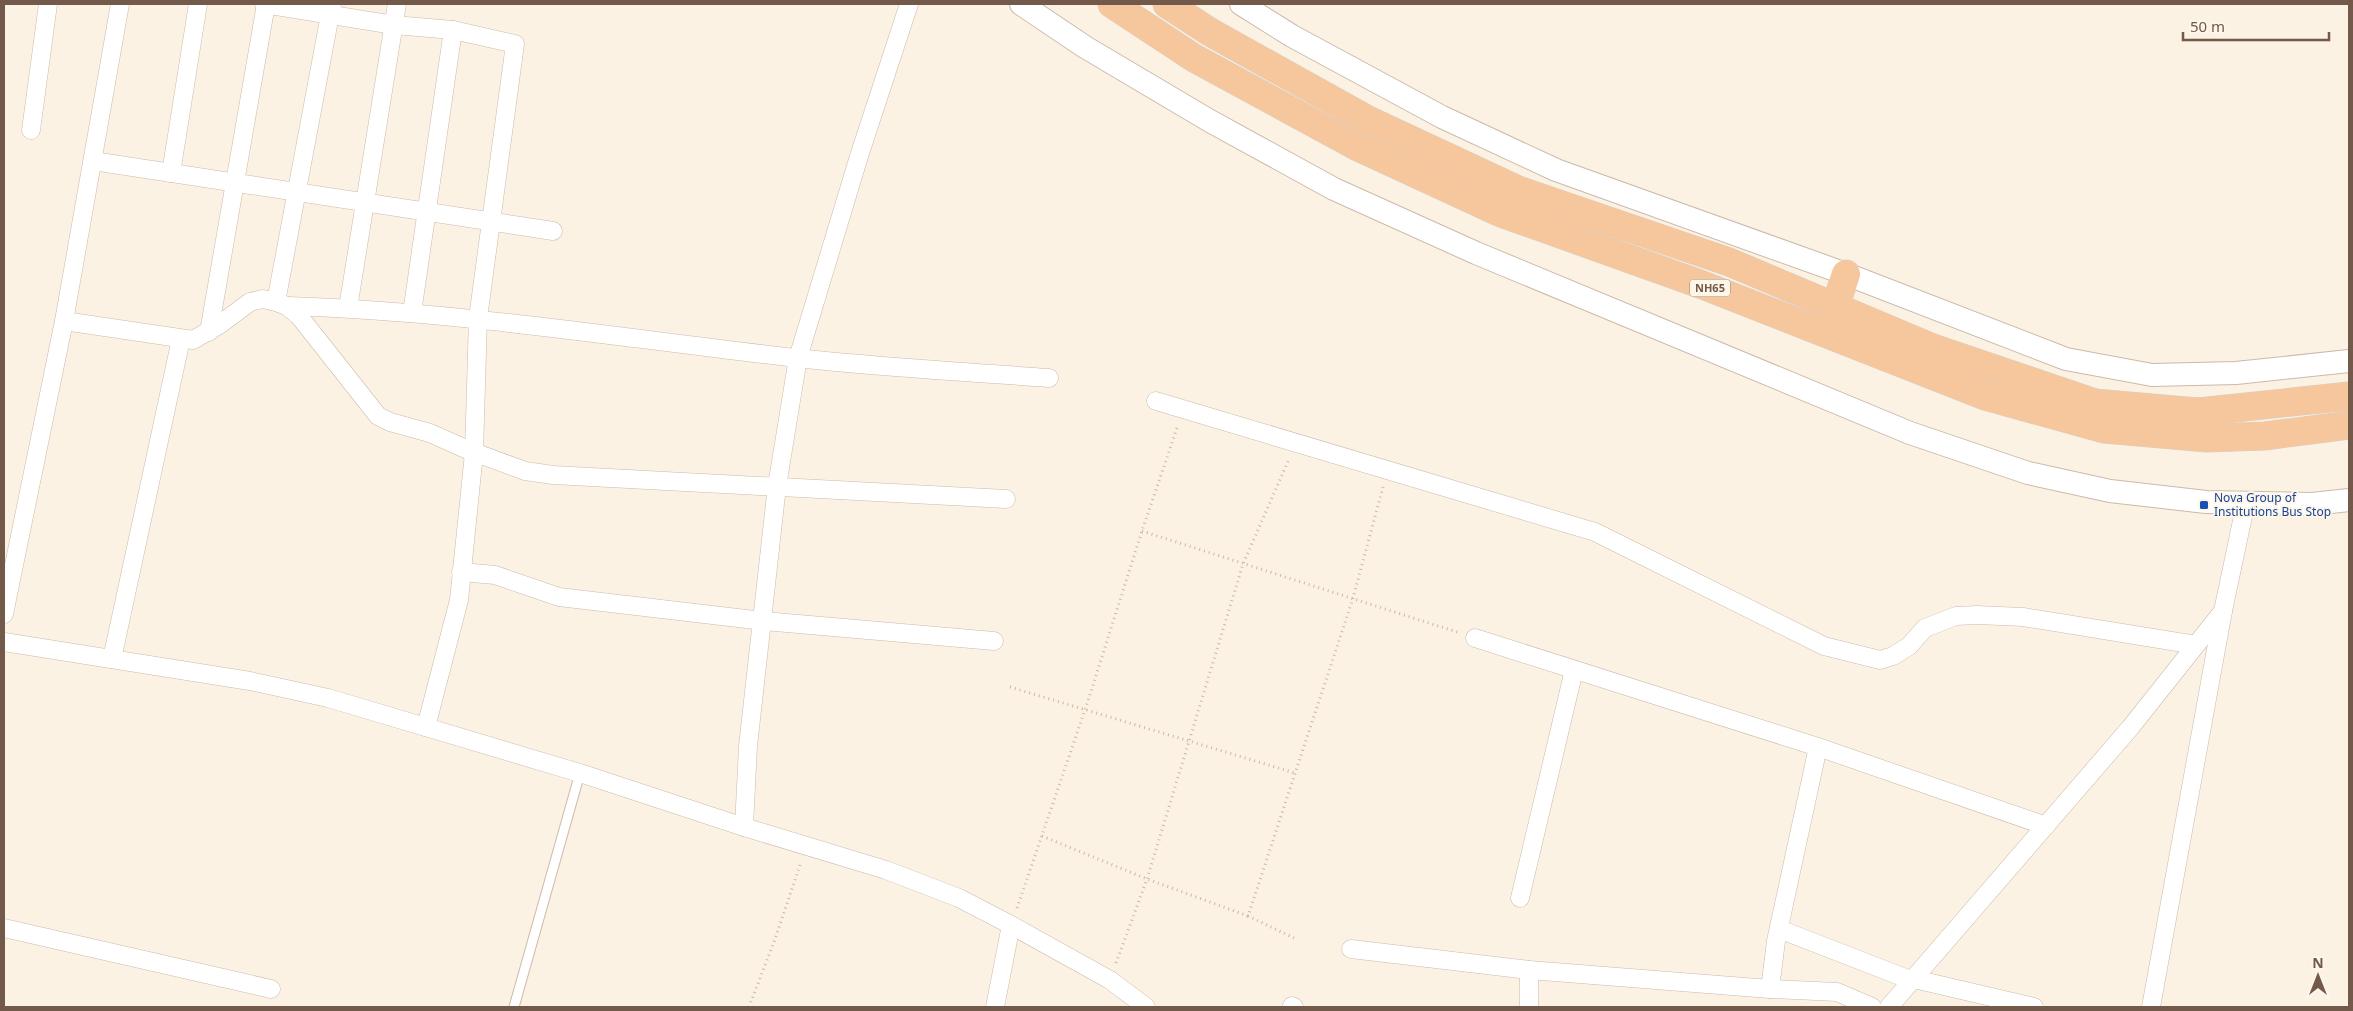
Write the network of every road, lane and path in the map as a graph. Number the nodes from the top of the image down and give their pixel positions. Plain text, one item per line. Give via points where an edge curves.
1 (48, 4) edge
2 (120, 4) edge
3 (198, 4) edge
4 (265, 4) edge
5 (397, 4) edge
6 (909, 4) edge
7 (1021, 4) edge
8 (1112, 4) edge
9 (1167, 4) edge
10 (1241, 4) edge
11 (331, 9) edge
12 (394, 25) junction
13 (453, 30) junction
14 (30, 130) dead end
15 (93, 161) junction
16 (171, 172) junction
17 (236, 182) junction
18 (296, 192) junction
19 (366, 203) junction
20 (426, 212) junction
21 (490, 221) junction
22 (554, 231) dead end
23 (1846, 274) junction
24 (282, 304) junction
25 (1835, 307) junction
26 (348, 308) junction
27 (412, 313) junction
28 (478, 318) junction
29 (64, 321) junction
30 (209, 332) junction
31 (182, 339) junction
32 (798, 358) junction
33 (2349, 361) edge
34 (1049, 378) dead end
35 (2349, 396) edge
36 (1156, 401) dead end
37 (1184, 408) junction
38 (2349, 426) edge
39 (1297, 442) junction
40 (474, 453) junction
41 (1388, 470) junction
42 (777, 486) junction
43 (1006, 499) dead end
44 (2349, 500) edge
45 (2246, 502) junction
46 (1142, 531) junction
47 (1243, 564) junction
48 (461, 572) junction
49 (1353, 598) junction
50 (2223, 612) junction
51 (4, 614) edge
52 (764, 621) junction
53 (1475, 638) joint
54 (4, 642) edge
55 (994, 642) dead end
56 (2196, 645) junction
57 (112, 659) junction
58 (1574, 670) junction
59 (1010, 687) dead end
60 (1086, 710) junction
61 (426, 727) junction
62 (1188, 740) junction
63 (1818, 747) junction
64 (580, 772) junction
65 (1295, 774) junction
66 (2046, 826) junction
67 (744, 827) junction
68 (1042, 836) junction
69 (805, 846) junction
70 (1147, 879) junction
71 (1520, 898) dead end
72 (1248, 916) junction
73 (1011, 925) junction
74 (4, 928) edge
75 (1779, 929) junction
76 (1294, 938) dead end
77 (1350, 949) dead end
78 (1529, 970) junction
79 (1110, 980) junction
80 (1913, 980) junction
81 (271, 989) dead end
82 (1770, 989) junction
83 (514, 1007) edge
84 (749, 1007) edge
85 (995, 1007) edge
86 (1146, 1007) edge
87 (1529, 1007) edge
88 (1872, 1007) edge
89 (1889, 1007) edge
90 (2034, 1007) edge
91 (2151, 1007) edge

1 - 14 street
2 - 15 street
3 - 16 street
4 - 11 street
4 - 17 street
5 - 12 street
6 - 32 street
7 - 45 street via 1085,47 1210,121 1334,189 1476,253 1910,433 2028,473 2101,489 2206,502
8 - 38 highway, NH65 via 1194,58 1348,141 1501,213 1700,284 1985,396 2104,429 2207,438 2265,436
9 - 25 highway, NH65 via 1210,32 1368,120 1518,190 1729,262
10 - 23 street via 1292,36 1442,117 1556,170
11 - 12 street
11 - 18 street
12 - 13 street
12 - 19 street
13 - 20 street
13 - 21 street via 515,44
15 - 16 street
15 - 29 street
16 - 17 street
17 - 18 street
17 - 30 street
18 - 19 street
18 - 24 street
19 - 20 street
19 - 26 street
20 - 21 street
20 - 27 street
21 - 22 street
21 - 28 street
23 - 25 highway
23 - 33 street via 2066,359 2152,375 2236,373
24 - 26 street
24 - 30 street via 263,299 250,302
24 - 40 street via 299,316 378,416 430,433
25 - 35 highway, NH65 via 1933,348 2095,403 2198,412
26 - 27 street
27 - 28 street
28 - 32 street
28 - 40 street
29 - 31 street
29 - 51 street
30 - 31 street via 193,340
31 - 57 street
32 - 34 street
32 - 42 street
36 - 37 street
37 - 39 street
37 - 46 path
39 - 41 street
39 - 47 path
40 - 42 street via 525,471 554,475
40 - 48 street
41 - 49 path
41 - 56 street via 1595,532 1824,646 1880,660 1909,646 1925,628 1956,616 1977,615 2023,617
42 - 43 street
42 - 52 street
44 - 45 street via 2312,504
45 - 50 street
46 - 47 path
46 - 60 path
47 - 49 path
47 - 62 path
48 - 52 street via 495,575 559,597
48 - 61 street via 459,600
49 - 53 path
49 - 65 path
50 - 56 street
50 - 91 street
52 - 55 street
52 - 67 street via 748,746
53 - 58 street
54 - 57 street
56 - 66 street
57 - 61 street via 318,696
58 - 63 street
58 - 71 street
59 - 60 path
60 - 62 path
60 - 68 path
61 - 64 street
62 - 65 path
62 - 70 path
63 - 66 street
63 - 75 street
64 - 67 street
64 - 83 lane
65 - 72 path
66 - 80 street
67 - 69 street
68 - 70 path
68 - 73 path
69 - 73 street via 886,870 959,898
69 - 84 path
70 - 72 path
70 - 79 path
72 - 76 path
73 - 79 street
73 - 85 street
74 - 81 street
75 - 80 street
75 - 82 street
77 - 78 street
78 - 82 street
78 - 87 street
79 - 86 street
80 - 89 street
80 - 90 street
82 - 88 street via 1837,992

